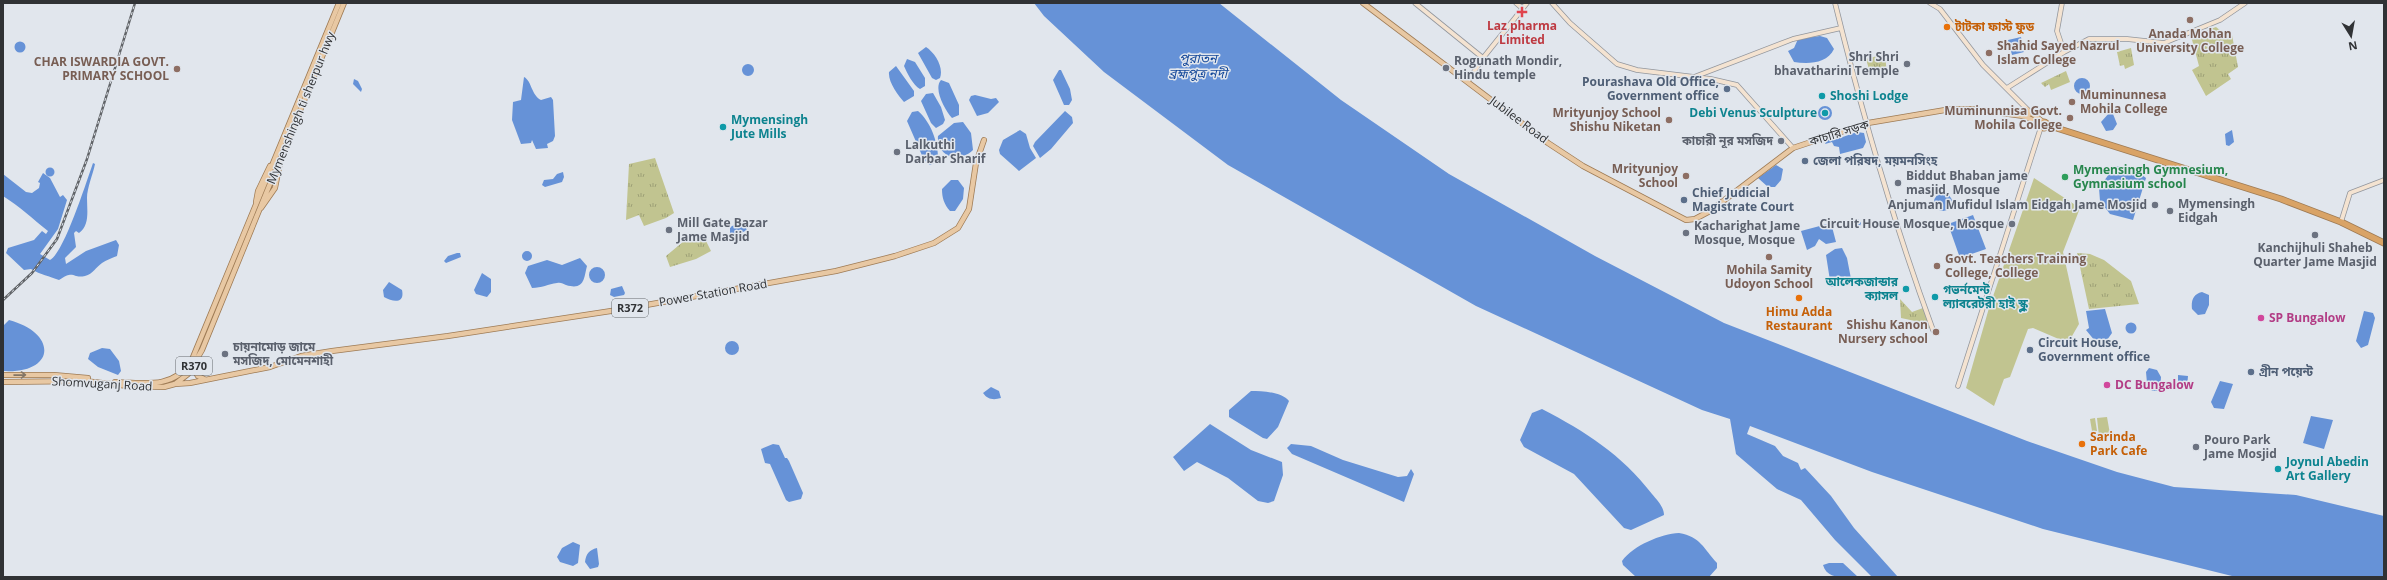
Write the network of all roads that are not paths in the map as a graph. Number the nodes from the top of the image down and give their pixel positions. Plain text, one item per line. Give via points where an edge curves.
1 (339, 3) edge
2 (344, 3) edge
3 (1363, 3) edge
4 (1415, 3) edge
5 (1516, 3) edge
6 (1527, 3) edge
7 (1552, 3) edge
8 (1835, 3) edge
9 (1930, 3) edge
10 (2062, 3) edge
11 (2245, 3) edge
12 (1522, 9) junction
13 (1841, 28) junction
14 (2064, 52) junction
15 (1483, 58) junction
16 (1691, 78) junction
17 (1468, 81) junction
18 (2007, 88) junction
19 (2025, 113) junction
20 (1868, 123) junction
21 (2043, 125) junction
22 (984, 140) dead end
23 (1793, 148) junction
24 (278, 159) junction
25 (2384, 180) edge
26 (256, 211) junction
27 (1686, 220) joint
28 (2341, 222) junction
29 (2384, 243) edge
30 (1933, 330) dead end
31 (191, 364) junction
32 (193, 369) junction
33 (3, 375) edge
34 (204, 380) junction
35 (3, 382) edge
36 (175, 384) junction
37 (1958, 386) dead end

1 - 24 main road, Mymenshingh ti sherpur hwy
2 - 24 main road, Mymenshingh ti sherpur hwy
3 - 17 main road, Jubilee Road
4 - 15 street
5 - 12 street
6 - 12 street
7 - 16 street via 1570,23 1617,64 1637,70
8 - 13 street
9 - 18 street via 1940,9 1983,65
10 - 14 street via 2057,31
11 - 14 street via 2220,20 2170,42 2093,39
12 - 15 street
13 - 16 street via 1798,37
13 - 20 street via 1848,60
14 - 18 street
15 - 17 street
16 - 23 street via 1711,79 1737,85
17 - 27 main road, Jubilee Road via 1548,143 1583,166
18 - 19 street via 2021,102
19 - 20 main road, কাচারি সড়ক via 2015,115 1952,109
19 - 21 main road, কাচারি সড়ক
20 - 23 main road, কাচারি সড়ক
20 - 30 street via 1902,238
21 - 28 highway via 2224,180
21 - 37 street
22 - 34 main road, Power Station Road / R372 via 976,163 968,209 958,228 934,243 895,256 836,271 624,309 301,356 270,367
23 - 27 main road, কাচারি সড়ক via 1710,211 1695,219
24 - 26 main road via 258,191
24 - 26 main road via 275,188
25 - 28 street via 2350,193
26 - 31 main road, Shomvuganj Road / R370
26 - 32 main road, R370
28 - 29 highway
31 - 32 main road
33 -> 31 main road, Shomvuganj Road / R370 via 154,383 177,377
32 - 34 main road
32 - 36 main road, R370
34 - 36 main road, Power Station Road / R372
35 - 36 main road, Shomvuganj Road / R370 via 85,381 148,387

